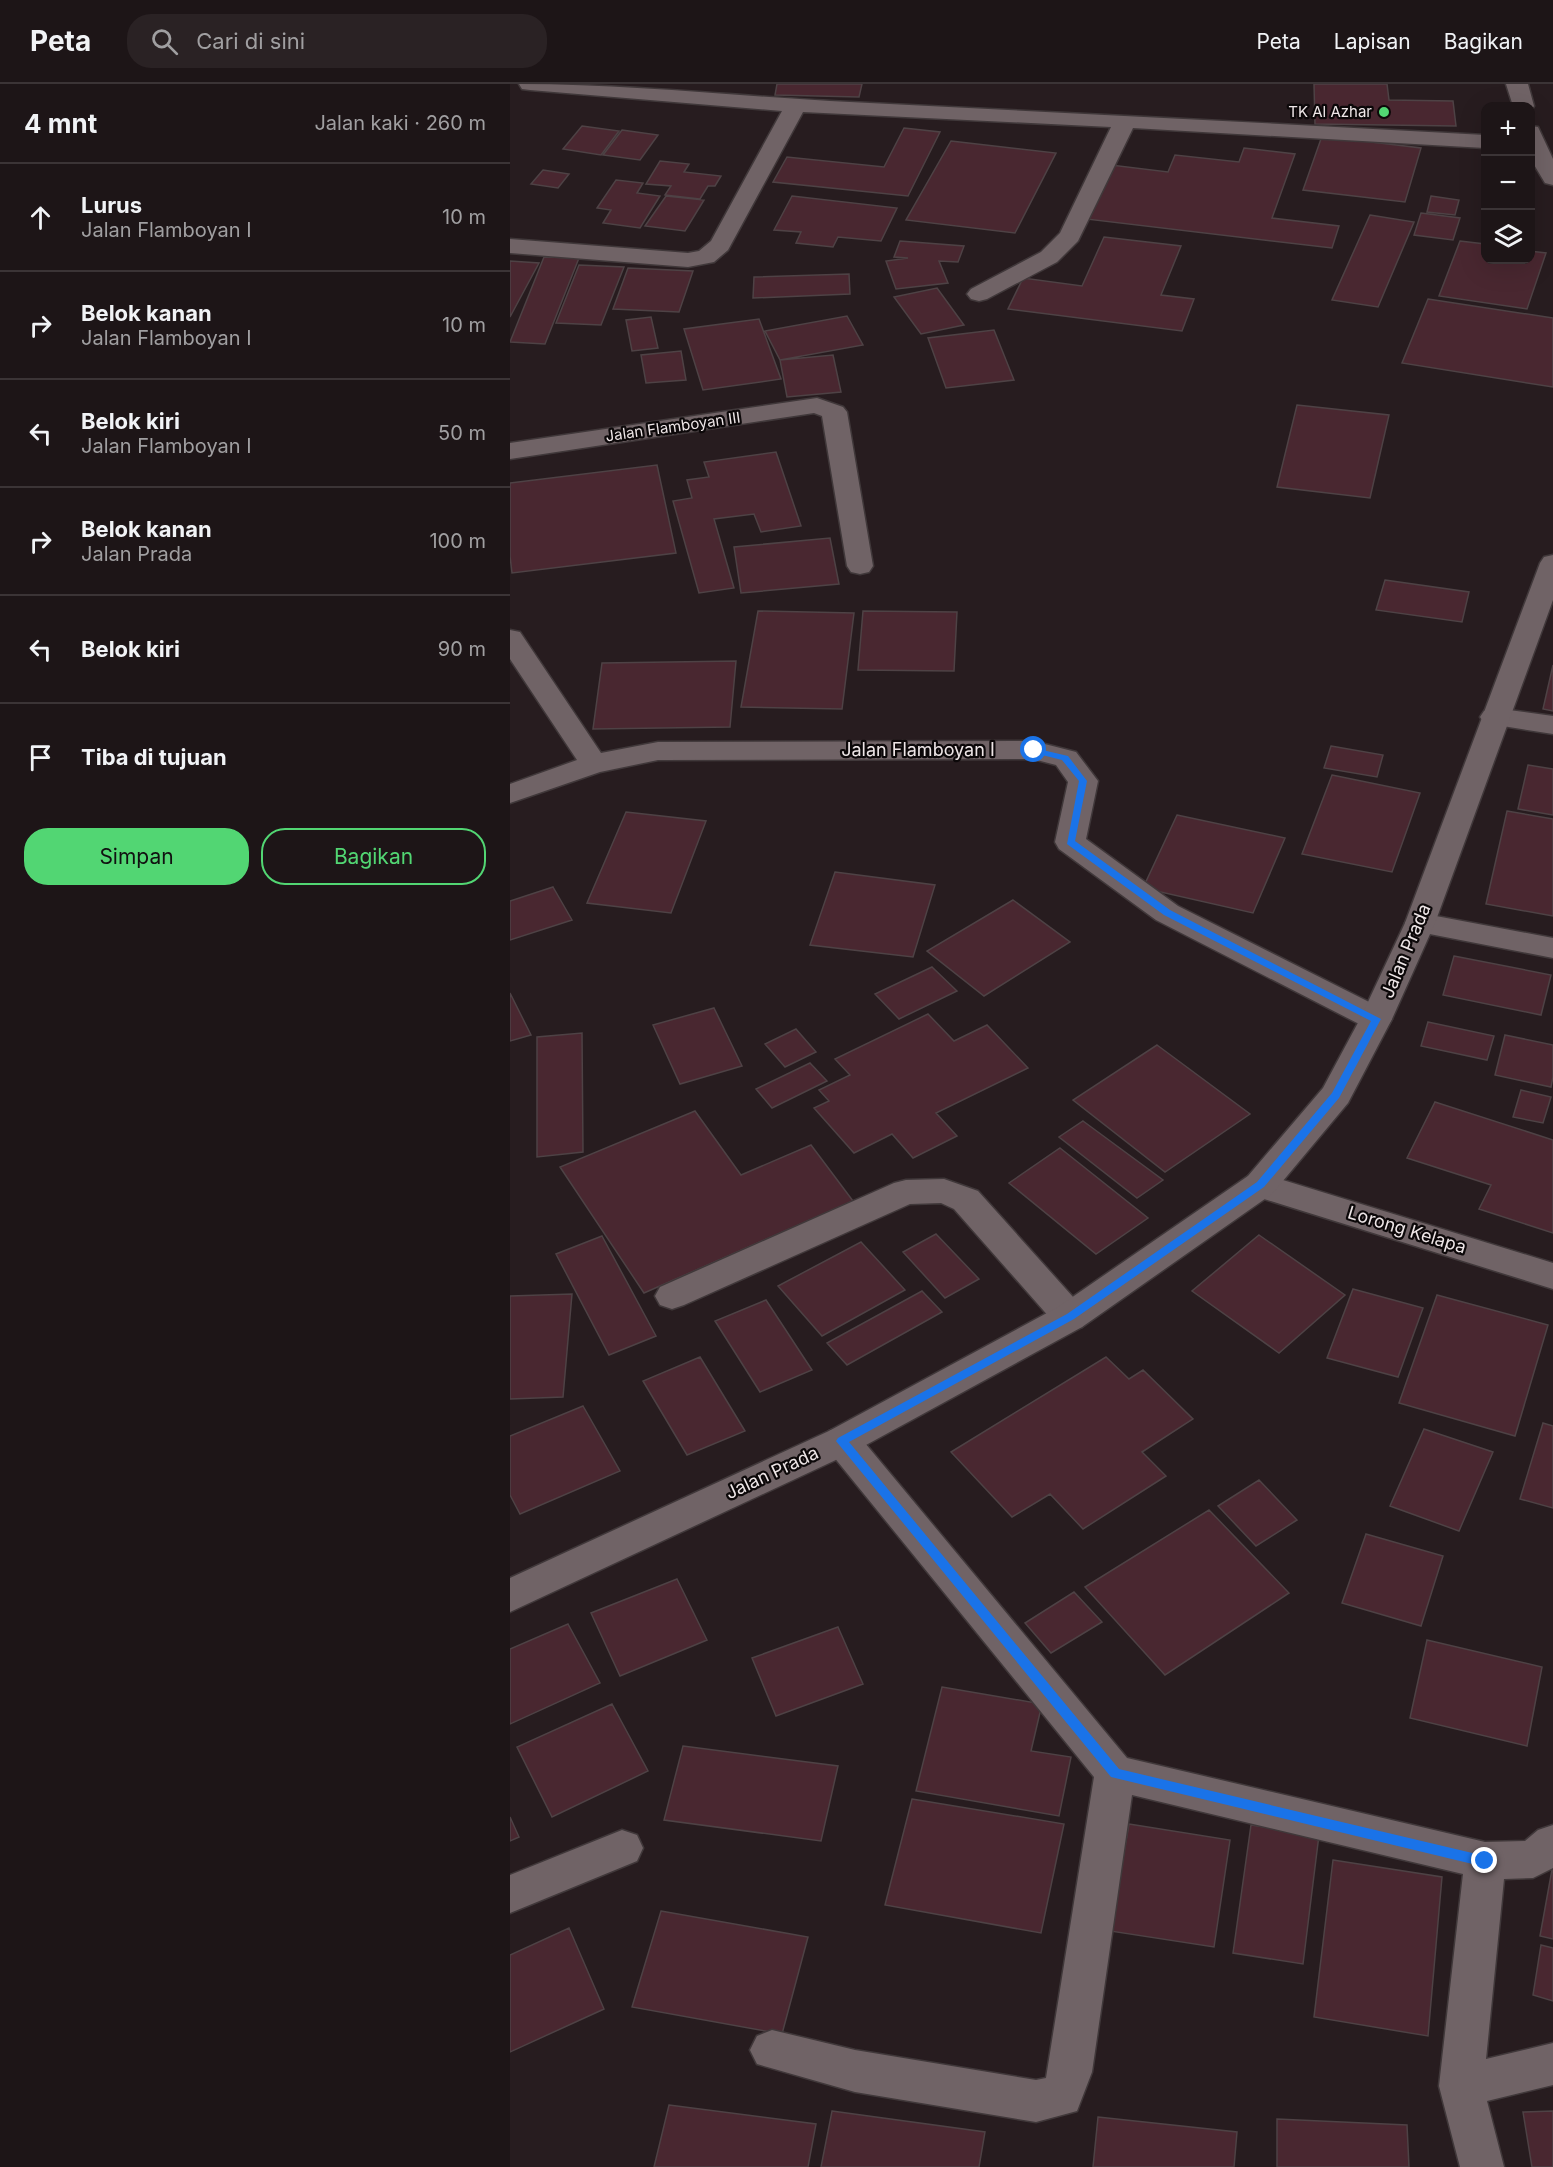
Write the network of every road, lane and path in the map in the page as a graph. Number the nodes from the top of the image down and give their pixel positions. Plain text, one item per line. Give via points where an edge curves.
1 (530, 84) edge
2 (1517, 84) edge
3 (1522, 102) edge
4 (796, 106) junction
5 (1125, 121) junction
6 (1481, 142) edge
7 (1535, 146) edge
8 (1553, 178) edge
9 (510, 246) edge
10 (979, 294) dead end
11 (510, 451) edge
12 (1553, 563) edge
13 (860, 566) dead end
14 (510, 638) edge
15 (1494, 717) junction
16 (1553, 725) edge
17 (594, 764) junction
18 (510, 794) edge
19 (1420, 923) junction
20 (1553, 948) edge
21 (1376, 1019) junction
22 (1260, 1185) junction
23 (1553, 1276) edge
24 (672, 1296) dead end
25 (1070, 1317) junction
26 (842, 1441) junction
27 (510, 1596) edge
28 (1115, 1773) junction
29 (1553, 1843) edge
30 (622, 1848) dead end
31 (1485, 1861) junction
32 (510, 1894) edge
33 (772, 2050) dead end
34 (1553, 2064) edge
35 (1461, 2086) junction
36 (1482, 2167) edge

1 - 4 street
2 - 3 street
4 - 5 street
4 - 9 street via 720,245 706,257 688,260
5 - 6 street
5 - 10 street via 1070,236 1049,257
7 - 8 street
11 - 13 street, Jalan Flamboyan III via 817,405 834,412
12 - 15 street, Jalan Prada
14 - 17 street
15 - 16 street
15 - 19 street, Jalan Prada
17 - 18 street, Jalan Flamboyan I
17 - 21 street, Jalan Flamboyan I via 658,751 1034,750 1065,758 1083,781 1070,842 1167,913
19 - 20 street
19 - 21 street, Jalan Prada
21 - 22 street, Jalan Prada via 1335,1095
22 - 23 street, Lorong Kelapa
22 - 25 street, Jalan Prada
24 - 25 street via 906,1192 944,1191 966,1200
25 - 26 street, Jalan Prada
26 - 27 street, Jalan Prada
26 - 28 street
28 - 31 street
28 - 33 street via 1070,2072 1061,2096 1036,2101 855,2071
29 - 31 street via 1533,1859
30 - 32 street
31 - 35 street
34 - 35 street
35 - 36 street

